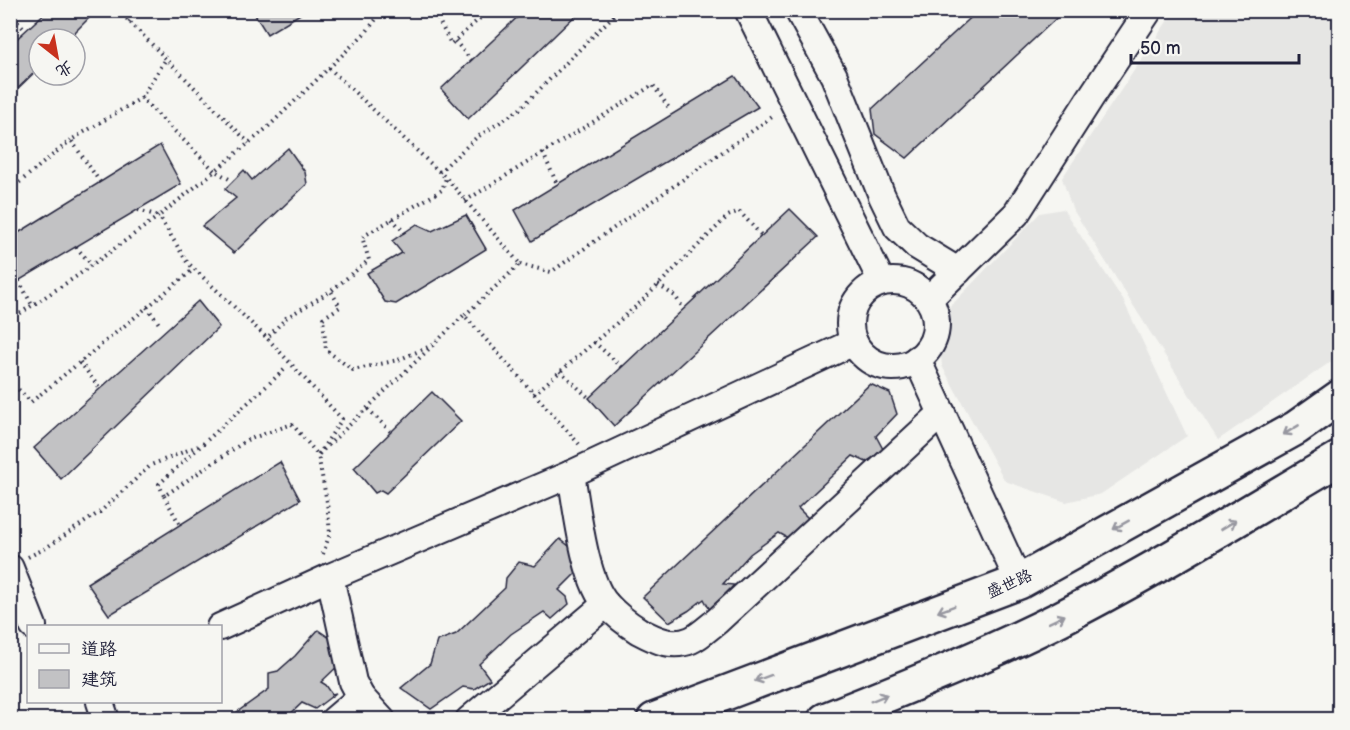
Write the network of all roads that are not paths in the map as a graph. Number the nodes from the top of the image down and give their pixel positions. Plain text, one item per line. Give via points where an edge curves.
1 (748, 10) edge
2 (798, 10) edge
3 (1149, 10) edge
4 (917, 246) junction
5 (958, 271) junction
6 (882, 282) junction
7 (908, 283) junction
8 (929, 299) junction
9 (854, 342) junction
10 (917, 359) junction
11 (1340, 397) edge
12 (942, 413) junction
13 (1340, 458) edge
14 (571, 474) junction
15 (19, 563) edge
16 (326, 568) junction
17 (1019, 582) junction
18 (606, 604) junction
19 (33, 625) edge
20 (222, 626) edge
21 (361, 697) junction
22 (100, 703) edge
23 (105, 720) edge
24 (334, 720) edge
25 (382, 720) edge
26 (469, 720) edge
27 (654, 720) edge
28 (825, 720) edge

1 - 6 street
2 - 4 street via 834,76 897,227
3 - 5 street via 1016,214
4 - 5 street
4 - 7 street
5 - 8 street
6 - 7 street
6 - 9 street via 868,289 854,306 850,328
7 - 8 street
8 - 10 street via 936,325 934,338
9 - 10 street via 862,354 889,367
9 - 14 street
10 - 12 street
11 -> 17 main road, 盛世路 via 1296,428
12 - 17 street
12 - 18 street via 717,621 691,640 672,644 654,640
28 -> 13 main road via 942,673 1059,619 1186,550
14 - 16 street
14 - 18 street via 586,558
15 - 19 street
16 - 20 street
16 - 21 street via 353,682
17 -> 27 main road, 盛世路
18 - 26 street
21 - 24 street
21 - 25 street
22 - 23 street

